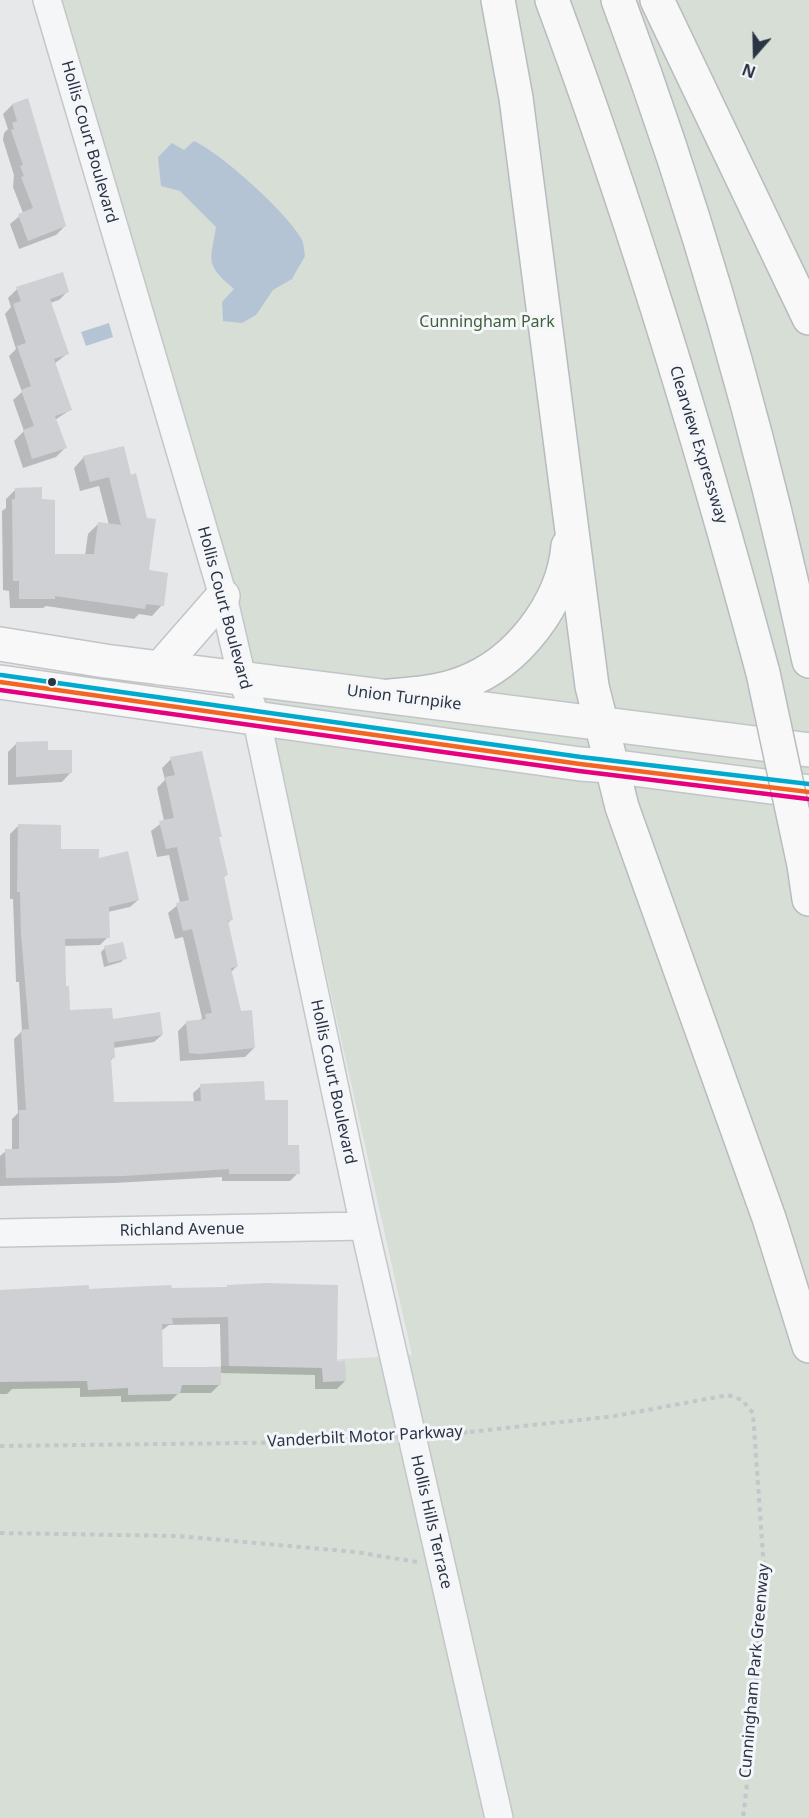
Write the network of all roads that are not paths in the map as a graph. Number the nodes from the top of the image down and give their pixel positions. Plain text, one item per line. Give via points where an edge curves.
1 (47, 0) edge
2 (498, 0) edge
3 (552, 0) edge
4 (618, 0) edge
5 (657, 0) edge
6 (809, 318) edge
7 (569, 502) junction
8 (223, 596) junction
9 (0, 644) edge
10 (809, 661) edge
11 (160, 668) junction
12 (242, 678) junction
13 (0, 682) edge
14 (390, 696) junction
15 (257, 721) junction
16 (601, 723) junction
17 (809, 750) edge
18 (610, 766) junction
19 (809, 792) edge
20 (809, 899) edge
21 (364, 1226) junction
22 (0, 1233) edge
23 (809, 1346) edge
24 (499, 1818) edge

1 - 8 street, Hollis Court Boulevard
2 - 7 main road via 516,98
3 - 20 main road, Clearview Expressway, bridge via 653,295 763,673
4 - 10 main road via 688,199 736,355
5 - 6 main road
7 - 14 main road via 569,535 562,575 532,631 499,662 465,683
7 - 16 main road via 592,686
8 - 11 main road
8 - 12 street, Hollis Court Boulevard
9 - 11 main road, Union Turnpike
11 - 12 main road, Union Turnpike
12 - 14 main road, Union Turnpike
12 - 15 street, Hollis Court Boulevard
13 - 15 main road
14 - 16 main road, Union Turnpike
15 - 18 main road
15 - 21 street, Hollis Court Boulevard
16 - 17 main road, Union Turnpike
16 - 18 main road
18 - 19 main road
18 - 23 main road
21 - 22 street, Richland Avenue
21 - 24 street, Hollis Hills Terrace

